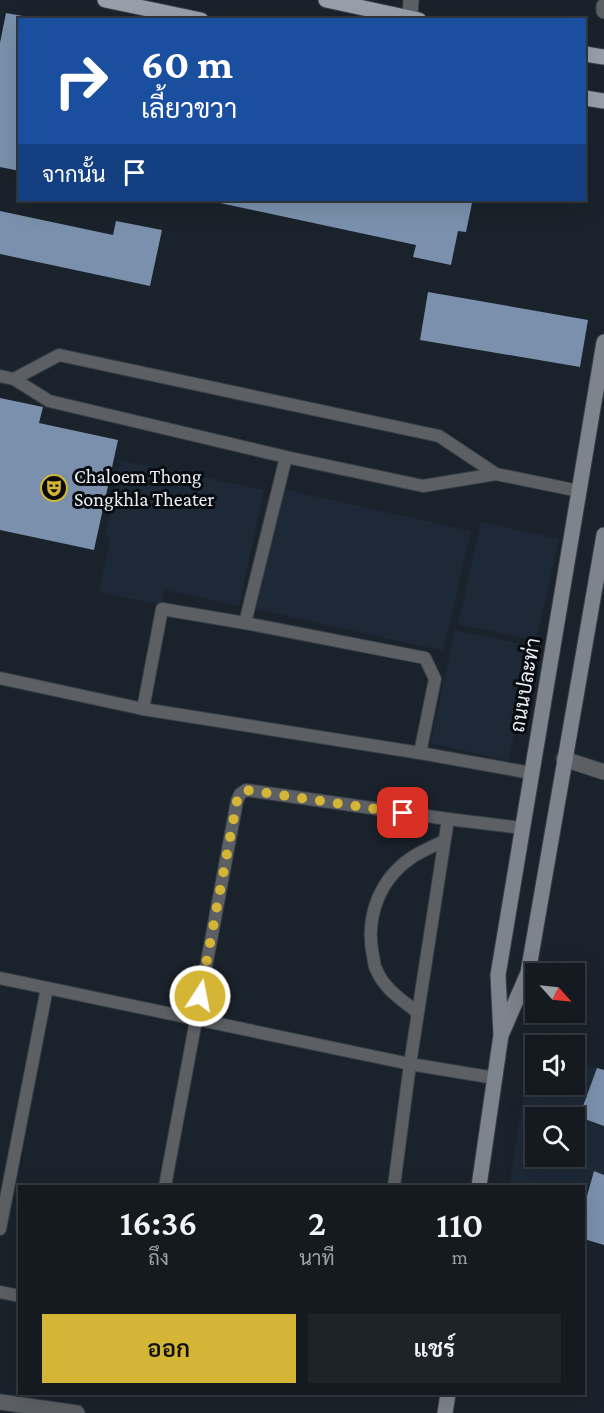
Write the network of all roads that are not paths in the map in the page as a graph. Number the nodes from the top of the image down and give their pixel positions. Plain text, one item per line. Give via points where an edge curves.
1 (105, 0) edge
2 (326, 0) edge
3 (411, 0) edge
4 (604, 6) edge
5 (604, 11) edge
6 (191, 18) edge
7 (409, 18) edge
8 (414, 18) edge
9 (586, 54) edge
10 (604, 57) edge
11 (586, 98) edge
12 (604, 101) edge
13 (604, 342) edge
14 (0, 376) edge
15 (14, 379) junction
16 (286, 458) junction
17 (496, 474) junction
18 (579, 491) junction
19 (604, 535) edge
20 (245, 623) junction
21 (0, 678) edge
22 (143, 709) junction
23 (420, 753) junction
24 (564, 759) junction
25 (604, 772) edge
26 (531, 774) junction
27 (448, 819) junction
28 (522, 828) junction
29 (444, 841) junction
30 (0, 978) edge
31 (47, 988) junction
32 (417, 1012) junction
33 (196, 1018) junction
34 (501, 1035) junction
35 (410, 1064) junction
36 (495, 1078) junction
37 (165, 1185) edge
38 (394, 1185) edge
39 (478, 1185) edge
40 (0, 1229) edge
41 (0, 1292) edge
42 (18, 1296) edge
43 (448, 1395) edge
44 (0, 1402) edge
45 (77, 1413) edge
46 (445, 1413) edge

1 - 6 main road
2 - 7 main road
3 - 8 street
4 - 5 street
9 - 10 main road
11 - 12 main road
13 - 18 main road, ถนนปละท่า
14 - 15 lane
15 - 16 lane via 50,401
15 - 17 lane via 59,356 438,436
16 - 17 lane via 423,486
16 - 20 lane
17 - 18 lane
18 - 26 main road, ถนนปละท่า
19 - 24 main road, ถนนปละท่า
20 - 22 lane via 162,609
20 - 23 lane via 425,658 435,679
21 - 22 lane
22 - 23 lane
23 - 26 lane
24 - 25 street
24 - 34 main road, ถนนปละท่า via 528,973
26 - 28 main road, ถนนปละท่า
27 - 28 lane
27 - 29 lane
27 - 33 lane via 246,790 240,794
28 - 34 main road, ถนนปละท่า via 498,975
29 - 32 lane
29 - 32 lane via 411,858 392,876 381,891 372,916 371,946 376,969 391,992
30 - 31 lane
31 - 33 lane
31 - 40 lane
32 - 35 lane
33 - 35 lane
33 - 37 lane
34 - 36 main road, ถนนปละท่า
35 - 36 lane
35 - 38 lane
36 - 39 main road, ถนนปละท่า
41 - 42 lane
43 - 46 main road
44 - 45 street

